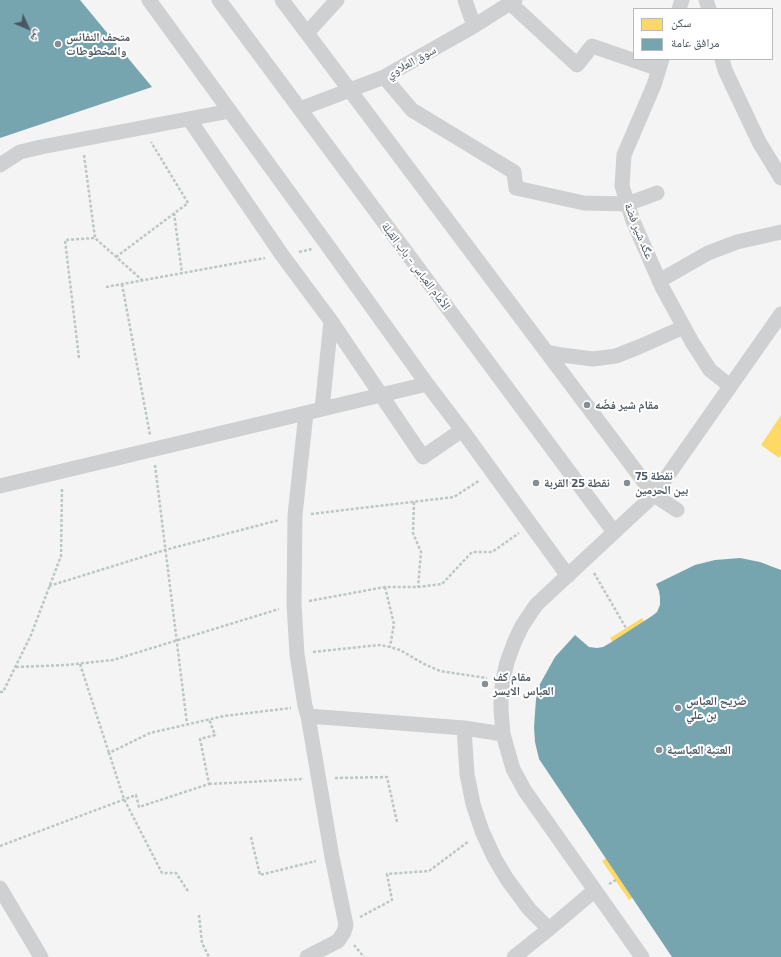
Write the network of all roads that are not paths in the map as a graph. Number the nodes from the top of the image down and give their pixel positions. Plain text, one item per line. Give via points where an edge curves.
1 (149, 0) edge
2 (219, 0) edge
3 (282, 0) edge
4 (337, 0) edge
5 (465, 0) edge
6 (512, 1) edge
7 (474, 26) junction
8 (307, 33) junction
9 (633, 57) edge
10 (645, 60) edge
11 (722, 60) edge
12 (660, 64) edge
13 (384, 77) junction
14 (350, 91) junction
15 (300, 109) junction
16 (230, 111) junction
17 (190, 119) junction
18 (0, 165) edge
19 (781, 178) edge
20 (657, 193) dead end
21 (627, 204) junction
22 (781, 232) edge
23 (659, 281) junction
24 (781, 314) edge
25 (331, 320) junction
26 (684, 327) junction
27 (547, 352) junction
28 (427, 384) junction
29 (730, 386) junction
30 (381, 395) junction
31 (322, 409) junction
32 (306, 413) junction
33 (462, 430) junction
34 (0, 486) edge
35 (654, 495) junction
36 (677, 510) dead end
37 (614, 532) junction
38 (568, 576) junction
39 (306, 711) junction
40 (464, 728) junction
41 (503, 734) junction
42 (0, 888) edge
43 (595, 890) junction
44 (549, 929) junction
45 (41, 957) edge
46 (307, 957) edge
47 (514, 957) edge
48 (642, 957) edge

1 - 16 street
2 - 15 street, الأمام العباس - باب القبلة
3 - 8 street
4 - 8 street
5 - 7 street
6 - 7 street, سوق العلاوي
6 - 9 street via 577,65 592,46
7 - 13 street, سوق العلاوي
8 - 14 street
10 - 12 street
11 - 19 street via 759,142
12 - 21 street, عگد شير فضة via 624,155 622,186
13 - 14 street, سوق العلاوي
13 - 21 street via 412,110 514,172 516,188 584,203
14 - 15 street, سوق العلاوي
14 - 27 street
15 - 37 street, الأمام العباس - باب القبلة
16 - 17 street
16 - 28 street
17 - 18 street via 20,152
17 - 25 street via 282,255
20 - 21 street
21 - 23 street, عگد شير فضة
22 - 23 street via 738,242 708,253
23 - 26 street, عگد شير فضة
24 - 29 street
25 - 30 street
25 - 31 street
26 - 27 street via 616,356 593,359
26 - 29 street, عگد شير فضة via 710,370
27 - 35 street
28 - 30 street
28 - 33 street
29 - 35 street
30 - 31 street
30 - 33 street via 422,457
31 - 32 street
32 - 34 street
32 - 39 street via 296,516 294,604 297,654
33 - 38 street
35 - 36 street
35 - 37 street
37 - 38 street
38 - 41 street via 536,606 514,643 507,662 501,695
39 - 40 street
39 - 46 street via 346,925 338,941
40 - 41 street
40 - 44 street via 467,774 482,831 507,879 529,909
41 - 43 street via 513,769 525,791
42 - 45 street
43 - 44 street
43 - 48 street
44 - 47 street

